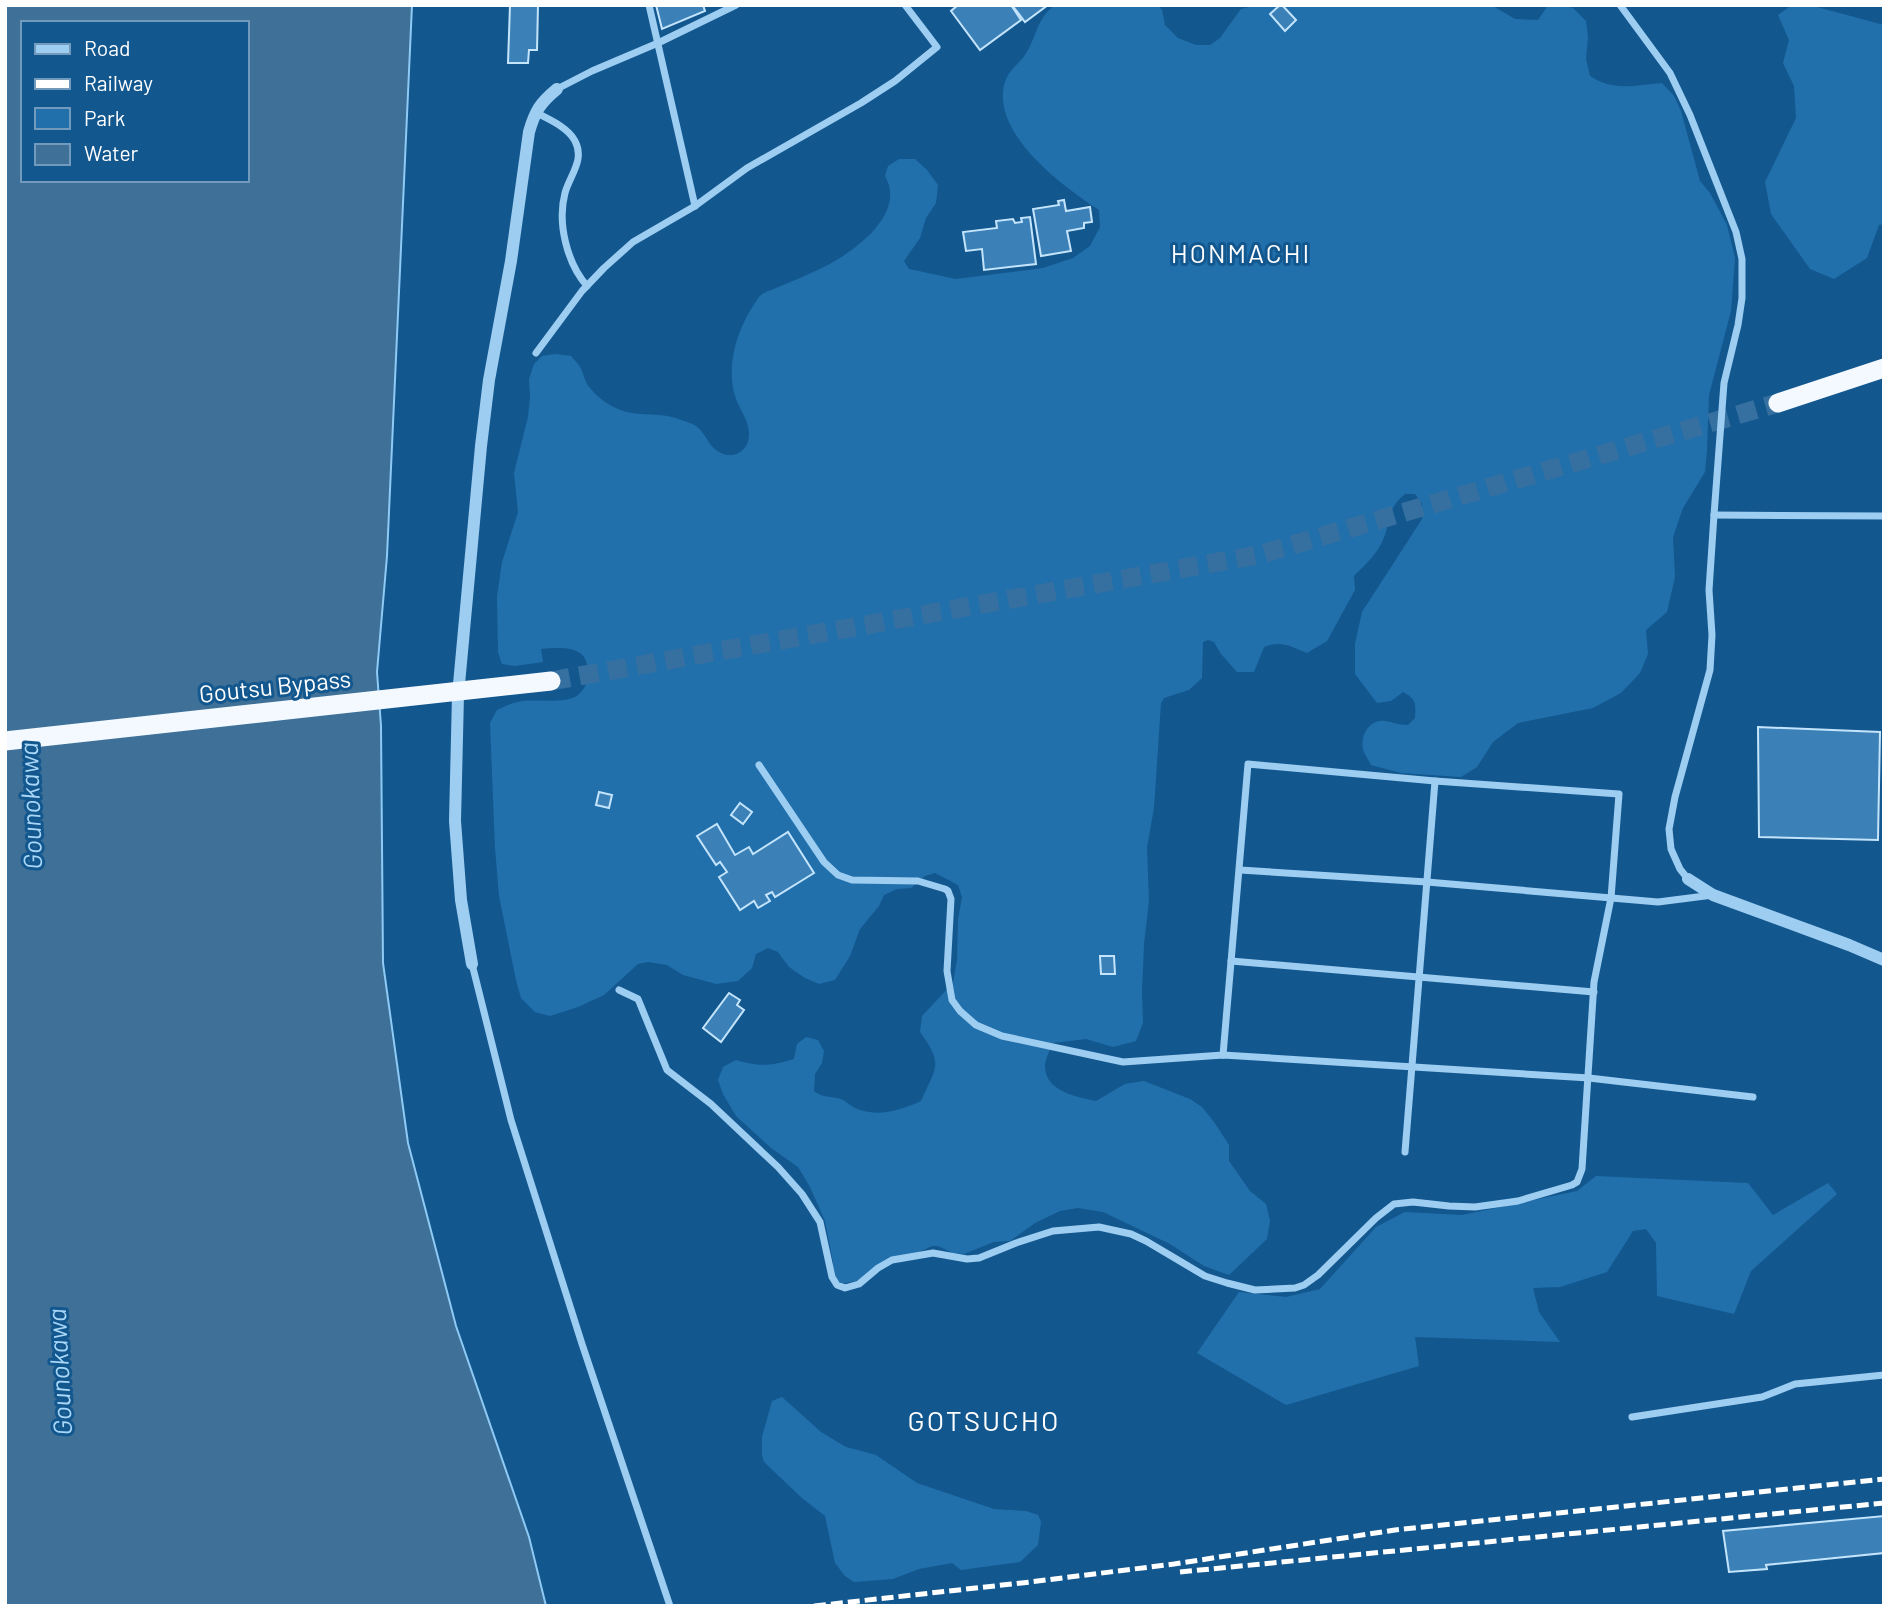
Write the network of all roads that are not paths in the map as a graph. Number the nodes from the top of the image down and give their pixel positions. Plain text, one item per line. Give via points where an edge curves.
1 (649, 5) edge
2 (736, 5) edge
3 (905, 5) edge
4 (1620, 5) edge
5 (658, 43) junction
6 (557, 89) joint
7 (535, 112) junction
8 (695, 206) junction
9 (587, 286) junction
10 (536, 353) dead end
11 (1884, 368) edge
12 (1778, 403) tunnel mouth
13 (1714, 515) junction
14 (1884, 516) edge
15 (551, 681) tunnel mouth
16 (458, 695) junction
17 (85, 732) junction
18 (5, 741) edge
19 (759, 765) dead end
20 (1435, 781) junction
21 (1240, 870) junction
22 (1688, 879) joint
23 (1427, 882) junction
24 (1713, 895) junction
25 (1611, 898) junction
26 (1884, 960) edge
27 (1231, 961) junction
28 (472, 964) joint
29 (1419, 977) junction
30 (619, 990) dead end
31 (1594, 992) junction
32 (1223, 1055) junction
33 (1412, 1067) junction
34 (1589, 1078) junction
35 (1753, 1097) dead end
36 (1405, 1153) dead end
37 (1884, 1375) edge
38 (1632, 1417) dead end
39 (670, 1606) edge

1 - 5 street
2 - 5 street
3 - 8 street via 937,47 861,103 747,168
4 - 13 street via 1670,73 1736,232 1742,259 1742,298 1724,383
5 - 6 street
5 - 8 street
6 - 7 street
7 - 9 street via 567,132 578,148 579,158 564,199 563,230 578,275
7 - 16 street via 489,380
8 - 9 street via 633,242
9 - 10 street
11 - 12 highway
13 - 14 street
13 - 22 street via 1710,670 1669,829 1671,849
15 - 17 highway, Goutsu Bypass, bridge
16 - 17 street, bridge
16 - 28 street via 455,821
17 - 18 street, bridge
19 - 32 street via 824,862 841,877 918,881 948,891 952,1000 976,1025 1002,1036 1122,1062
20 - 21 street via 1248,764
20 - 23 street
20 - 25 street via 1619,794
21 - 23 street
21 - 27 street
22 - 24 street
23 - 25 street
23 - 29 street
24 - 25 street via 1658,902
24 - 26 street
25 - 31 street
27 - 29 street
27 - 32 street
28 - 39 street via 511,1121
29 - 31 street
29 - 33 street
30 - 34 street via 638,999 667,1070 711,1104 802,1194 820,1222 832,1277 845,1288 859,1284 892,1260 933,1253 979,1258 1053,1231 1099,1227 1131,1234 1205,1276 1227,1283 1255,1290 1295,1288 1318,1275 1394,1204 1488,1206 1577,1182
31 - 34 street
32 - 33 street
33 - 34 street
33 - 36 street
34 - 35 street
37 - 38 street via 1795,1384 1762,1397

